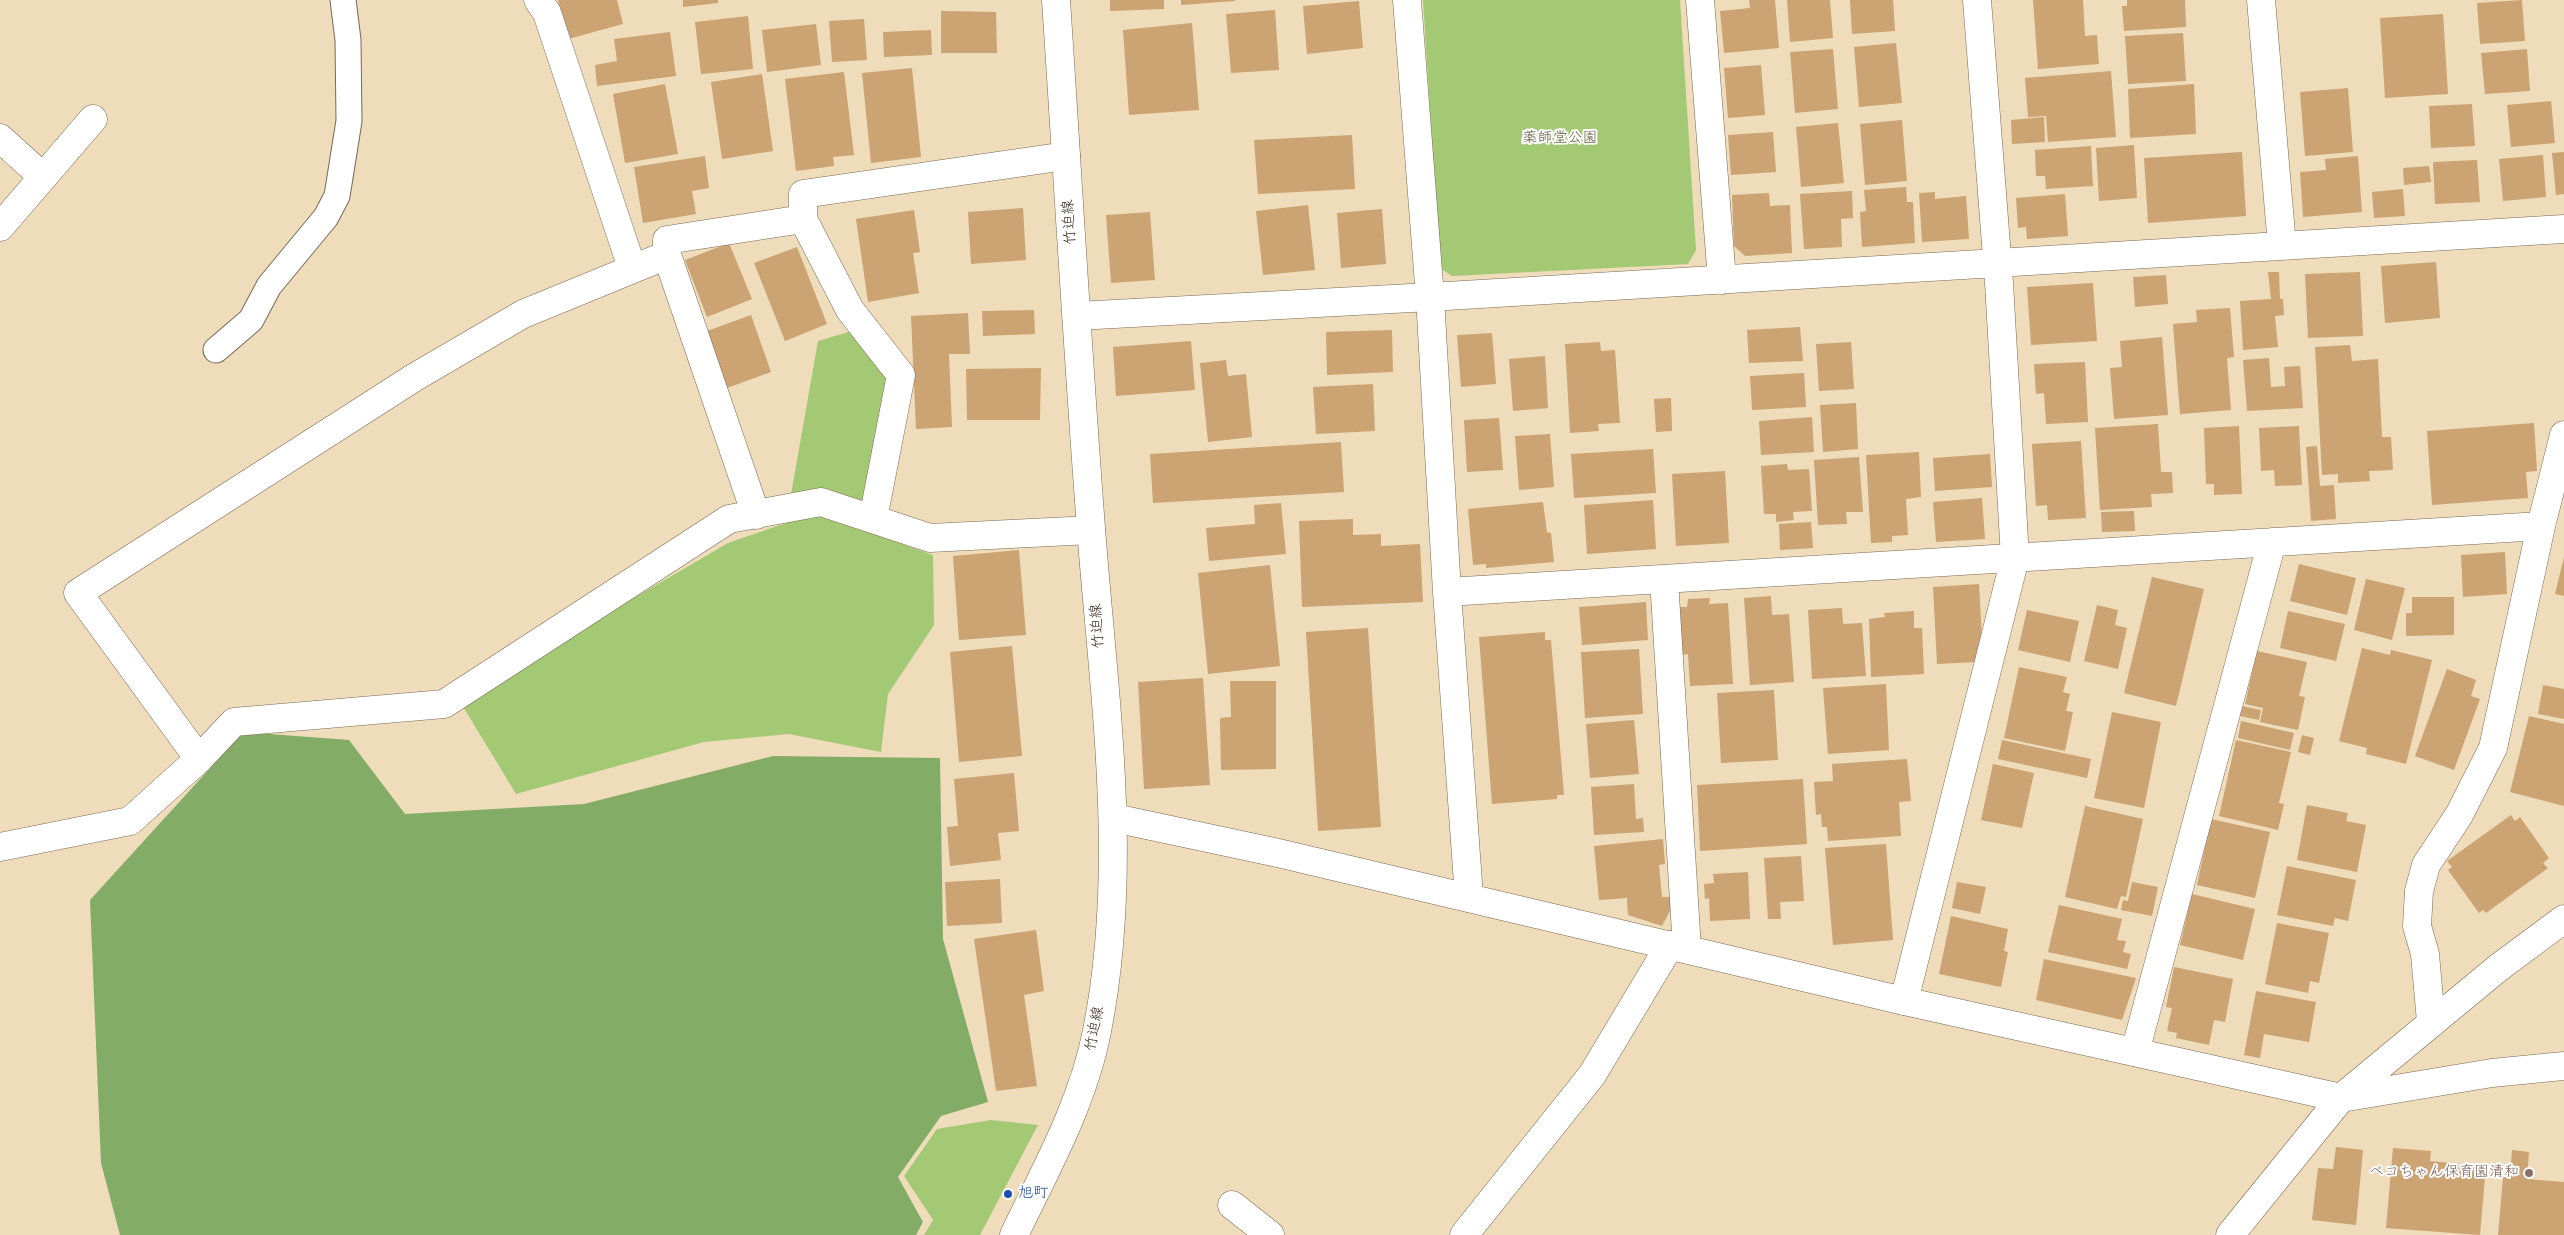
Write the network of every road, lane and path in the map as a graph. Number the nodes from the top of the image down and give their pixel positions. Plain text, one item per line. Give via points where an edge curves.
1 (343, 0) edge
2 (538, 0) edge
3 (1056, 0) edge
4 (1407, 0) edge
5 (1700, 0) edge
6 (1978, 0) edge
7 (2261, 0) edge
8 (94, 119) dead end
9 (0, 138) edge
10 (1066, 156) junction
11 (43, 177) junction
12 (803, 219) junction
13 (0, 227) edge
14 (2564, 229) edge
15 (2282, 246) junction
16 (667, 255) junction
17 (1997, 264) junction
18 (632, 268) junction
19 (1722, 280) junction
20 (1430, 297) junction
21 (1077, 316) junction
22 (216, 350) dead end
23 (2564, 435) edge
24 (756, 515) junction
25 (873, 519) junction
26 (2542, 526) junction
27 (1091, 530) junction
28 (2272, 542) junction
29 (2015, 558) junction
30 (1664, 579) junction
31 (1447, 592) junction
32 (199, 759) junction
33 (1114, 818) junction
34 (0, 847) edge
35 (1469, 897) junction
36 (2564, 919) edge
37 (1679, 947) junction
38 (1904, 1001) junction
39 (2431, 1022) junction
40 (2135, 1052) junction
41 (2564, 1066) edge
42 (2341, 1098) junction
43 (1232, 1205) dead end
44 (1014, 1235) edge
45 (1270, 1235) edge
46 (1464, 1235) edge
47 (2230, 1235) edge

1 - 22 lane via 348,40 349,120 337,196 326,217 269,286 251,320
2 - 18 street via 547,13
3 - 10 street, 竹迫線
4 - 20 street
5 - 19 street
6 - 17 street
7 - 15 street
8 - 11 street
9 - 11 street
10 - 12 street via 803,194
10 - 21 street, 竹迫線
11 - 13 street
12 - 16 street via 667,240
12 - 25 street via 850,310 901,374
14 - 15 street
15 - 17 street
16 - 18 street
16 - 24 street
17 - 19 street
17 - 29 street
18 - 32 street via 523,314 423,372 78,592
19 - 20 street
20 - 21 street
20 - 31 street
21 - 27 street, 竹迫線
23 - 26 street
24 - 25 street via 821,502
24 - 32 street via 729,519 444,704 234,722
25 - 27 street via 930,538
26 - 28 street
26 - 39 street via 2493,748 2459,815 2426,865 2419,891 2417,926 2425,954
27 - 33 street, 竹迫線
28 - 29 street
28 - 40 street
29 - 30 street
29 - 38 street
30 - 31 street
30 - 37 street
31 - 35 street
32 - 34 street via 130,821
33 - 35 street
33 - 44 street, 竹迫線 via 1112,928 1097,1031 1085,1081 1070,1119
35 - 37 street
36 - 39 street
37 - 38 street
37 - 46 street via 1592,1075
38 - 40 street
39 - 42 street
40 - 42 street
41 - 42 street via 2492,1072
42 - 47 street
43 - 45 street

